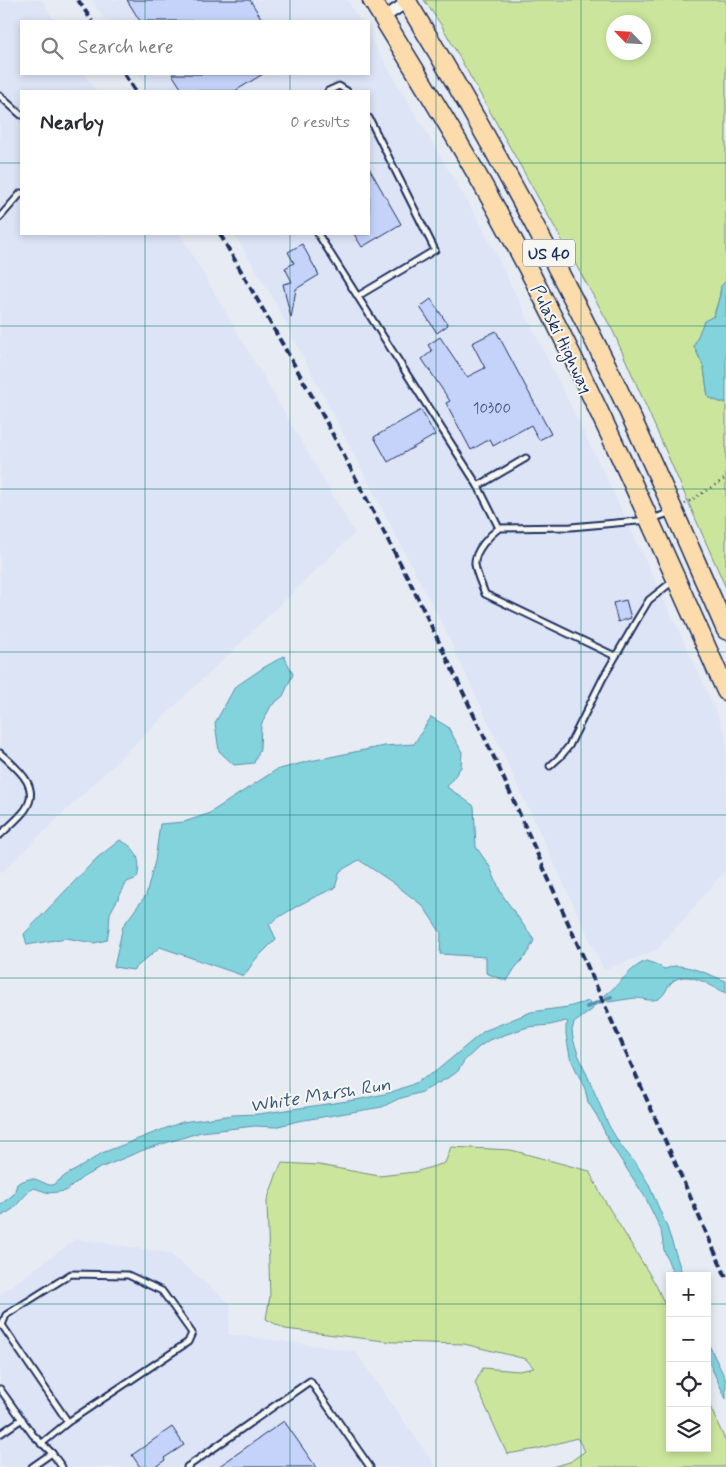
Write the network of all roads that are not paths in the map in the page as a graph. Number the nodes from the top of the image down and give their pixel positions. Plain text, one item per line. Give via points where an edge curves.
1 (372, 0) edge
2 (406, 1) edge
3 (382, 18) junction
4 (330, 90) edge
5 (345, 90) edge
6 (0, 96) edge
7 (20, 114) edge
8 (370, 120) edge
9 (20, 194) edge
10 (0, 217) edge
11 (319, 235) edge
12 (358, 296) junction
13 (526, 458) dead end
14 (478, 486) junction
15 (674, 511) junction
16 (649, 520) junction
17 (499, 528) junction
18 (676, 578) junction
19 (726, 630) edge
20 (615, 656) junction
21 (726, 691) edge
22 (0, 753) edge
23 (550, 766) dead end
24 (0, 835) edge
25 (0, 1389) edge
26 (22, 1419) junction
27 (68, 1422) junction
28 (0, 1434) edge
29 (42, 1444) junction
30 (52, 1453) junction
31 (32, 1467) edge
32 (62, 1467) edge
33 (187, 1467) edge
34 (370, 1467) edge

1 - 3 highway, Pulaski Highway / US 40
2 - 3 street
2 - 15 highway, Pulaski Highway / US 40 via 499,160 574,301
3 - 16 highway, Pulaski Highway / US 40 via 514,241
4 - 5 lane via 339,86
6 - 7 lane
8 - 12 lane via 435,250
9 - 10 lane
11 - 12 lane
12 - 14 lane
13 - 14 lane
14 - 17 lane
15 - 16 lane
15 - 19 highway, Pulaski Highway / US 40
16 - 17 lane via 571,527
16 - 18 highway, Pulaski Highway / US 40
17 - 20 lane via 483,544 475,562 486,594
18 - 20 lane via 649,600
18 - 21 highway, Pulaski Highway / US 40
20 - 23 lane via 569,746
22 - 24 lane via 29,783 31,792 25,810
25 - 26 lane
26 - 28 lane
26 - 29 lane
27 - 27 lane via 188,1342 192,1333 162,1291 128,1275 71,1274 6,1316 2,1325
27 - 29 lane
29 - 30 lane
30 - 31 lane
30 - 32 lane
33 - 34 lane via 310,1381

